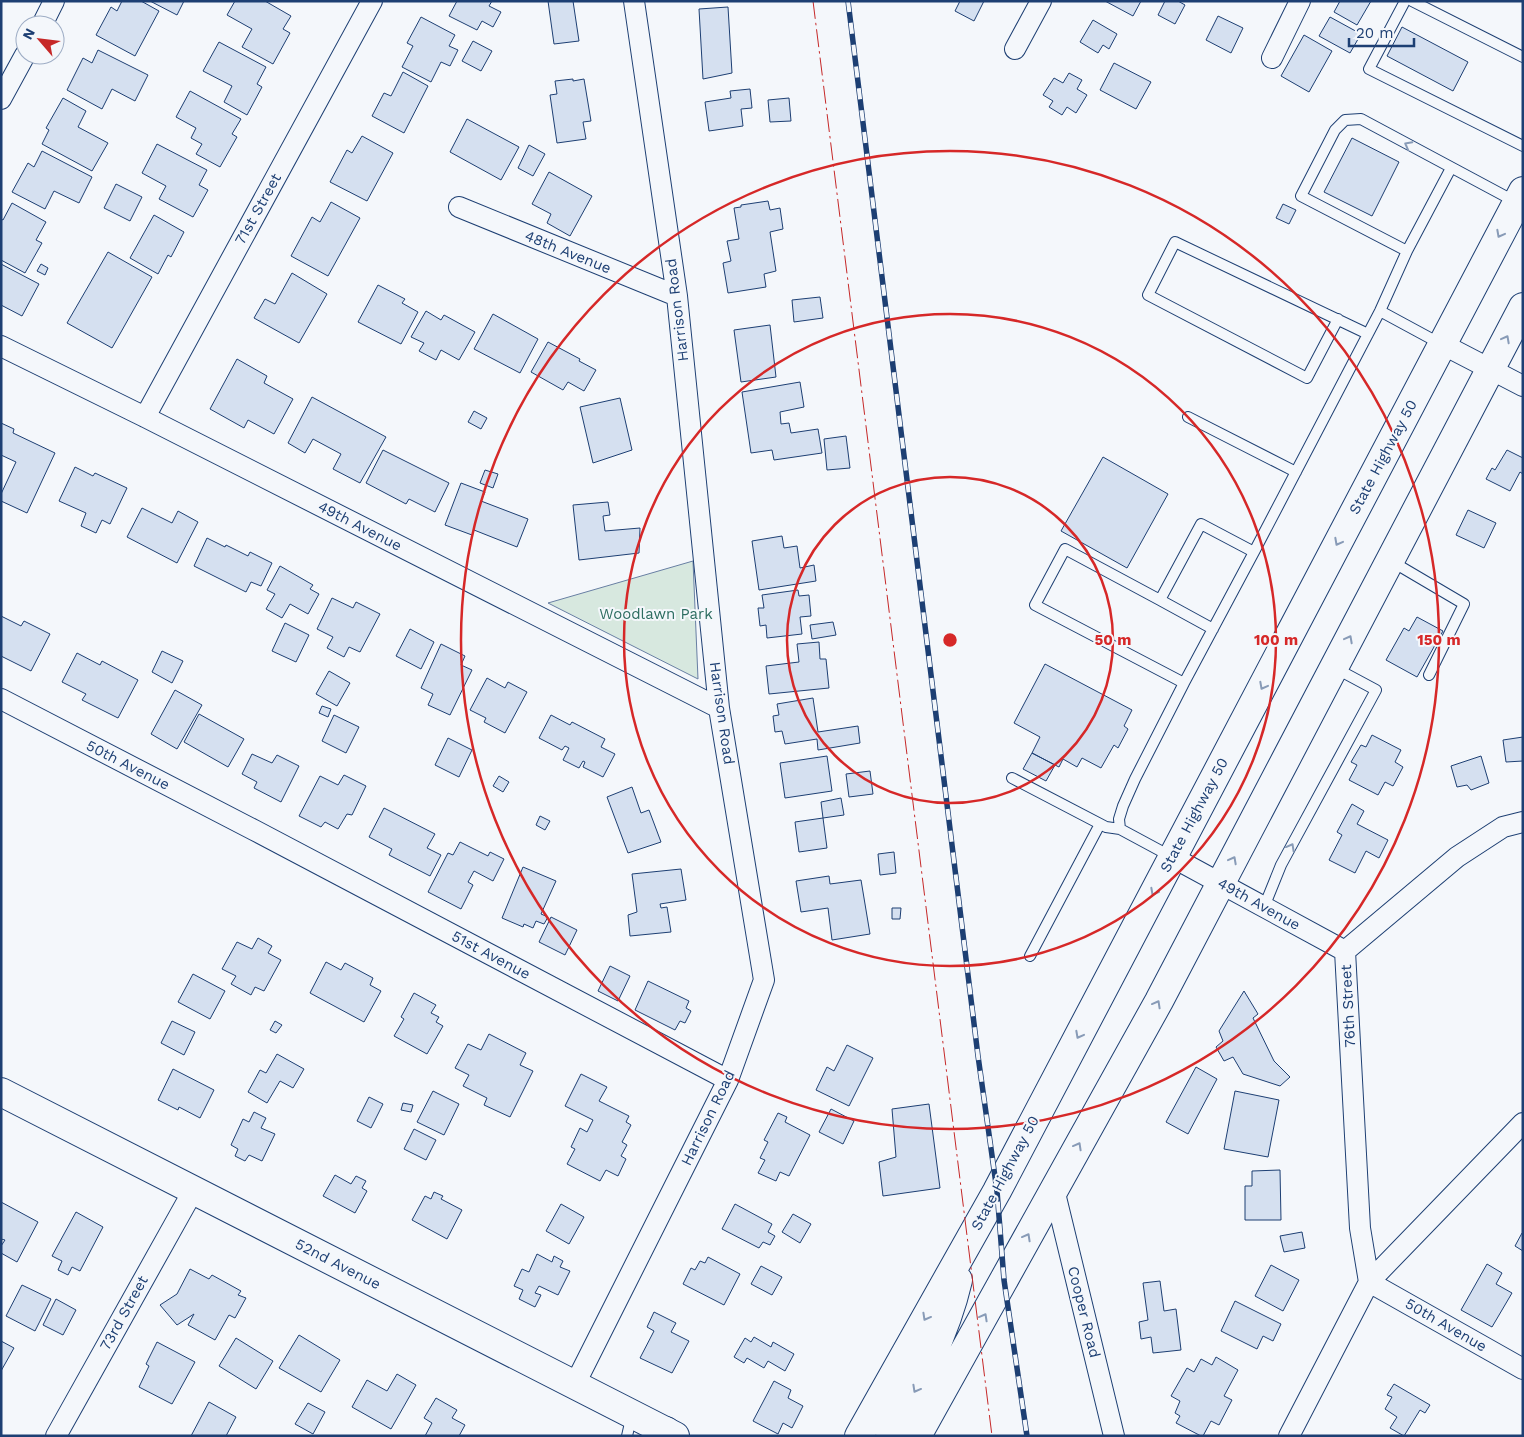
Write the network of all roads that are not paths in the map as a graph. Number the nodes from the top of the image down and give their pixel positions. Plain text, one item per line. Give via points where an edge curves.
1 (54, 1) edge
2 (372, 1) edge
3 (634, 1) edge
4 (1041, 1) edge
5 (1300, 1) edge
6 (1406, 1) edge
7 (1412, 1) edge
8 (47, 15) edge
9 (1015, 49) dead end
10 (1523, 56) edge
11 (1272, 58) dead end
12 (20, 65) edge
13 (1, 99) edge
14 (1523, 146) edge
15 (1451, 168) junction
16 (1520, 196) edge
17 (459, 207) dead end
18 (1407, 251) junction
19 (677, 296) junction
20 (1523, 307) edge
21 (1380, 311) junction
22 (1338, 319) junction
23 (1368, 334) junction
24 (1442, 344) junction
25 (1, 346) edge
26 (1490, 370) junction
27 (1523, 386) edge
28 (145, 417) junction
29 (1188, 417) dead end
30 (1296, 472) junction
31 (1254, 552) junction
32 (1390, 561) junction
33 (1160, 600) junction
34 (1213, 629) junction
35 (1334, 668) junction
36 (1429, 676) dead end
37 (1184, 683) junction
38 (1, 699) edge
39 (719, 708) junction
40 (1012, 778) dead end
41 (1523, 822) edge
42 (1100, 824) junction
43 (1120, 829) junction
44 (254, 830) joint
45 (1172, 857) junction
46 (1220, 884) junction
47 (1264, 907) junction
48 (1345, 951) junction
49 (1030, 956) dead end
50 (728, 1080) junction
51 (1, 1092) edge
52 (1523, 1122) edge
53 (1054, 1188) junction
54 (192, 1190) junction
55 (967, 1244) junction
56 (1369, 1282) junction
57 (1523, 1369) edge
58 (575, 1384) junction
59 (629, 1424) edge
60 (670, 1434) edge
61 (56, 1436) edge
62 (859, 1436) edge
63 (890, 1436) edge
64 (917, 1436) edge
65 (1114, 1436) edge
66 (1290, 1436) edge

1 - 8 street
2 - 28 street, 71st Street
3 - 19 street, Harrison Road
4 - 9 street
5 - 11 street
6 - 14 lane via 1369,69
7 - 10 lane
12 - 13 street
15 - 16 lane
15 - 18 lane
15 -> 18 lane via 1361,119 1345,120 1335,130 1301,196
16 -> 24 main road, State Highway 50
17 - 19 street, 48th Avenue
18 - 21 lane
19 - 39 street, Harrison Road
26 -> 20 main road
21 - 23 lane
21 - 24 lane
22 - 22 lane via 1175,242 1148,295 1307,378
22 - 23 lane
23 - 30 lane
24 - 26 street
24 -> 45 main road, State Highway 50
25 - 28 street, 49th Avenue
26 - 27 street
26 - 32 main road
28 - 39 street, 49th Avenue
29 - 30 lane
30 - 31 lane
31 - 33 lane via 1201,524
31 - 34 lane
35 -> 32 main road
32 - 36 lane via 1464,604
33 - 34 lane
33 - 37 lane via 1065,549 1035,605
34 - 37 lane
46 -> 35 main road
47 -> 35 lane via 1281,865 1376,690
37 - 43 lane via 1135,779 1119,818
38 - 44 street, 50th Avenue
39 - 50 street, Harrison Road via 764,980
40 - 42 lane
41 - 48 street, 76th Street via 1503,827 1457,857
42 - 43 lane
42 - 49 lane
43 - 45 lane
44 - 50 street, 51st Avenue
45 - 46 street, 49th Avenue
45 -> 55 main road, State Highway 50
46 - 47 street, 49th Avenue
53 -> 46 main road
47 - 48 street, 49th Avenue
48 - 56 street, 76th Street via 1360,1228
50 - 58 street, Harrison Road
51 - 54 main road, 52nd Avenue
52 - 56 street
64 -> 53 main road
53 - 65 street, Cooper Road
54 - 58 main road, 52nd Avenue
54 - 61 street, 73rd Street
55 -> 62 main road, State Highway 50
55 -> 63 main road via 954,1301 941,1336 922,1379
56 - 57 street, 50th Avenue
56 - 66 street
58 - 59 main road, 52nd Avenue
59 - 60 main road, 52nd Avenue

